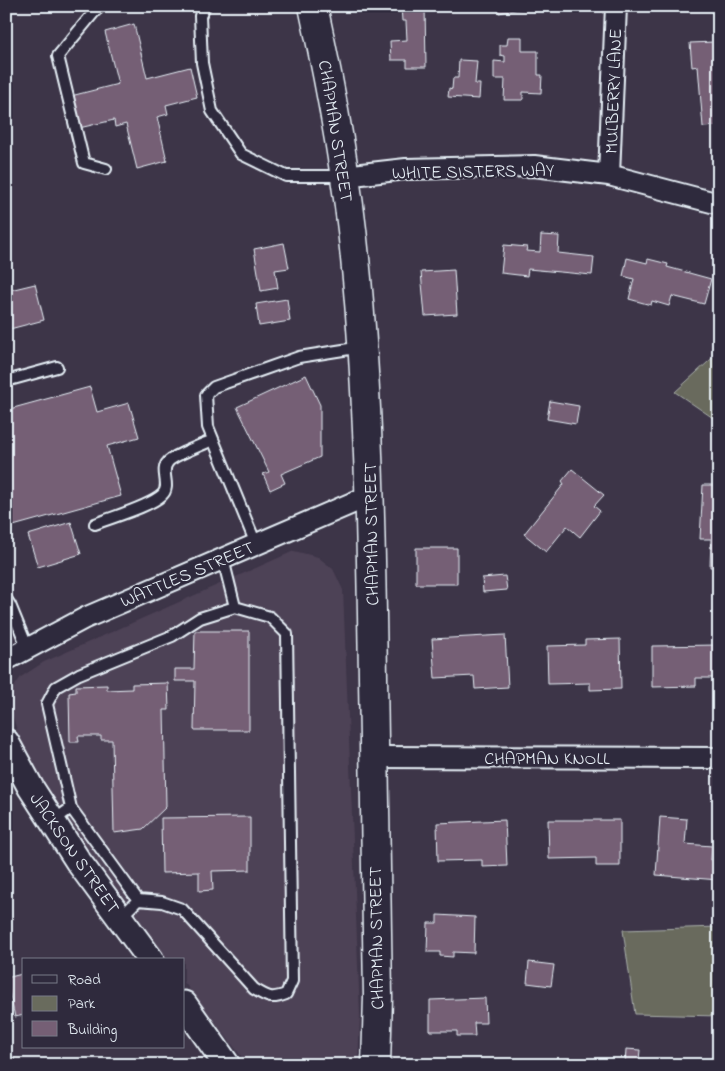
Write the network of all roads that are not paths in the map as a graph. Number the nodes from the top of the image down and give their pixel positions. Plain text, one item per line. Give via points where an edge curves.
1 (101, 6) edge
2 (204, 6) edge
3 (313, 6) edge
4 (616, 6) edge
5 (106, 169) dead end
6 (609, 175) junction
7 (344, 176) junction
8 (719, 204) edge
9 (363, 347) junction
10 (57, 368) dead end
11 (6, 381) edge
12 (213, 440) junction
13 (371, 495) junction
14 (94, 524) dead end
15 (256, 544) junction
16 (223, 559) junction
17 (6, 599) edge
18 (235, 607) junction
19 (28, 649) junction
20 (6, 660) edge
21 (6, 742) edge
22 (374, 757) junction
23 (719, 758) edge
24 (61, 815) junction
25 (138, 900) junction
26 (120, 918) junction
27 (150, 958) edge
28 (185, 1005) edge
29 (227, 1065) edge
30 (376, 1065) edge

1 - 5 lane via 58,56 84,164
2 - 7 lane via 200,16 202,63 212,111 241,154 286,176
3 - 7 main road, CHAPMAN STREET
4 - 6 street, MULBERRY LANE
6 - 7 street, WHITE SISTERS WAY via 534,166 406,169
6 - 8 street, WHITE SISTERS WAY
7 - 9 main road, CHAPMAN STREET
9 - 12 lane via 300,357 214,387 206,395 208,427
9 - 13 main road, CHAPMAN STREET
10 - 11 lane
12 - 14 lane via 168,461 164,468 166,486 163,494
12 - 15 lane
13 - 15 street, WATTLES STREET
13 - 22 main road, CHAPMAN STREET
15 - 16 street, WATTLES STREET
16 - 18 lane
16 - 19 street, WATTLES STREET via 86,618
17 - 19 lane
18 - 24 lane via 200,618 172,636 79,674 56,687 47,704
18 - 25 lane via 270,617 287,634 293,964 292,981 286,994 275,998 254,988 182,909 162,902
19 - 20 street, WATTLES STREET
21 - 24 street, JACKSON STREET via 30,788
22 - 23 street, CHAPMAN KNOLL
22 - 30 main road, CHAPMAN STREET
24 - 25 lane
24 - 26 street, JACKSON STREET via 78,861
25 - 26 lane
26 - 27 street, JACKSON STREET
28 - 29 street

